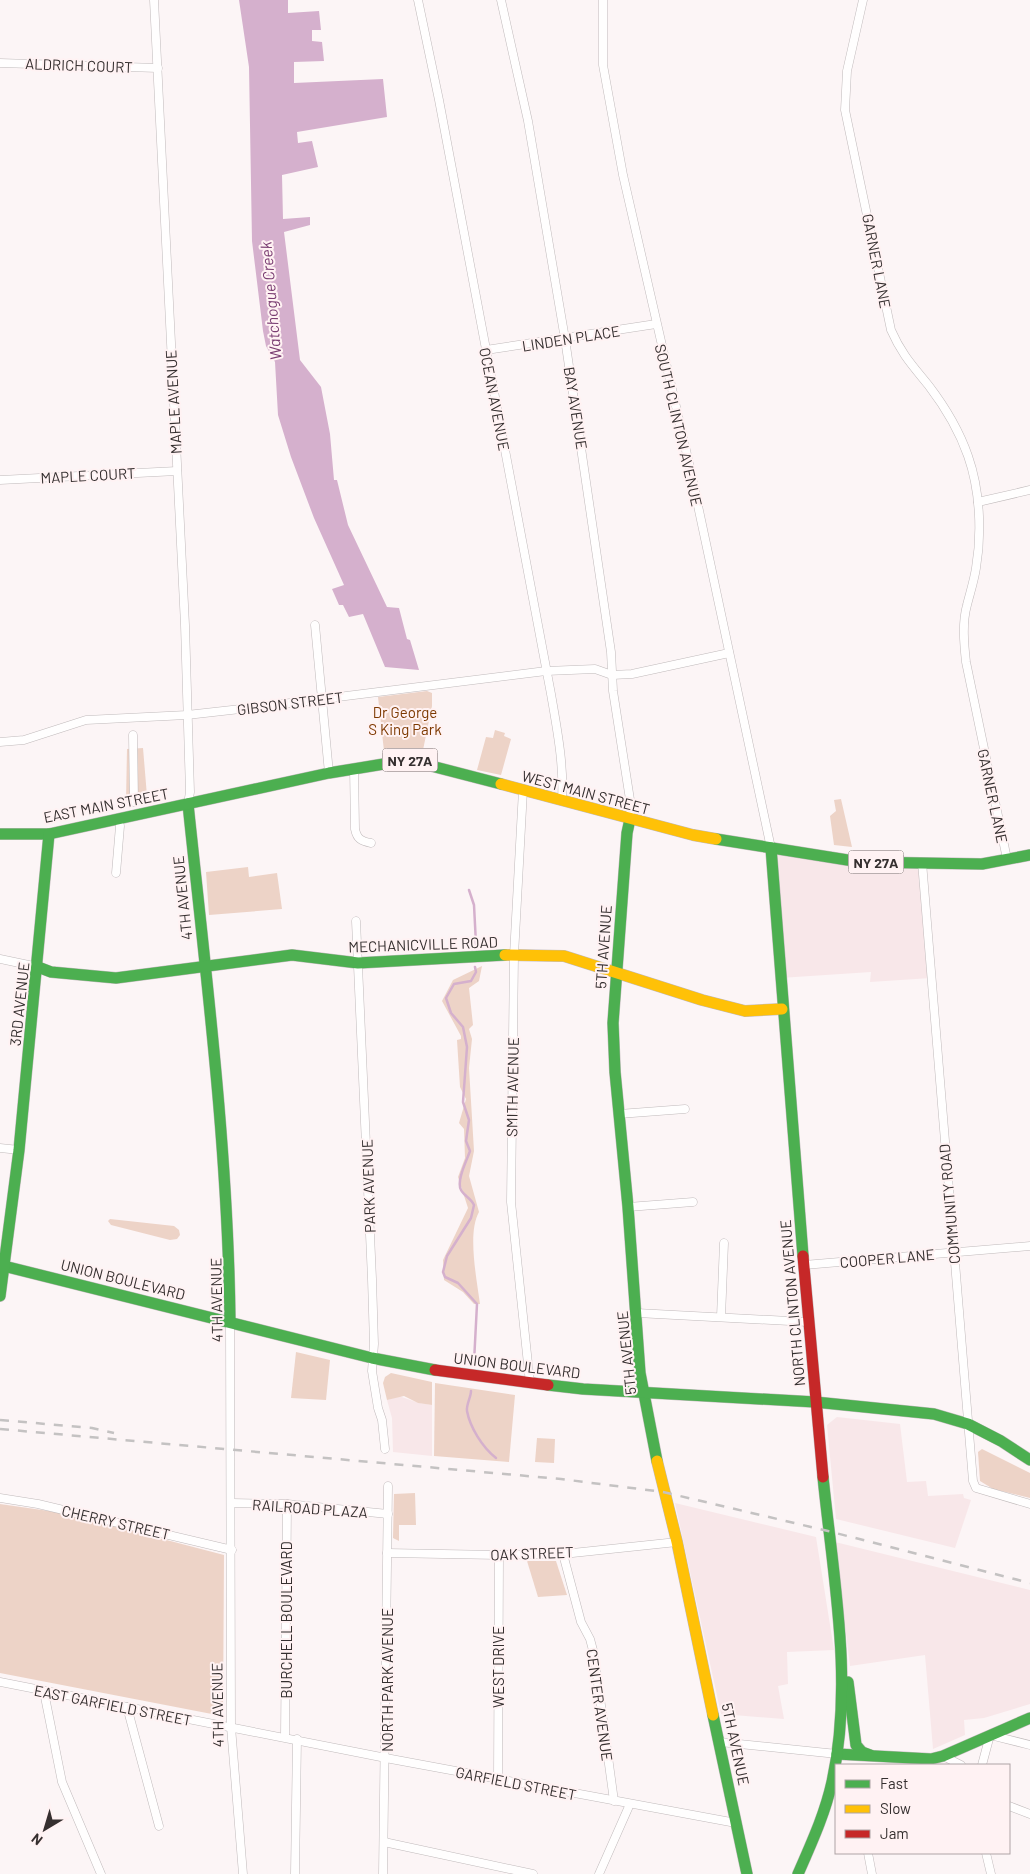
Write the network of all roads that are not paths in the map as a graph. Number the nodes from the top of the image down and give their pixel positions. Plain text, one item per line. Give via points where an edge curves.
1 (154, 0) edge
2 (418, 0) edge
3 (501, 0) edge
4 (603, 0) edge
5 (864, 0) edge
6 (0, 63) edge
7 (158, 68) junction
8 (656, 324) junction
9 (565, 339) junction
10 (486, 350) junction
11 (177, 471) junction
12 (0, 480) edge
13 (1030, 490) edge
14 (978, 502) junction
15 (315, 625) dead end
16 (730, 653) junction
17 (546, 670) junction
18 (612, 675) junction
19 (321, 700) junction
20 (187, 715) junction
21 (133, 735) dead end
22 (0, 742) edge
23 (354, 768) junction
24 (329, 773) junction
25 (523, 790) junction
26 (562, 800) junction
27 (134, 802) dead end
28 (188, 804) junction
29 (630, 819) junction
30 (120, 826) dead end
31 (0, 834) edge
32 (49, 834) junction
33 (371, 843) dead end
34 (771, 848) junction
35 (1030, 855) edge
36 (1007, 859) junction
37 (922, 862) junction
38 (116, 873) dead end
39 (356, 921) dead end
40 (514, 955) junction
41 (0, 960) edge
42 (358, 963) junction
43 (204, 966) junction
44 (38, 967) junction
45 (616, 970) junction
46 (782, 1009) junction
47 (685, 1109) dead end
48 (619, 1114) junction
49 (0, 1148) edge
50 (19, 1150) junction
51 (693, 1202) dead end
52 (628, 1207) junction
53 (724, 1243) dead end
54 (1030, 1246) edge
55 (954, 1252) junction
56 (804, 1265) junction
57 (3, 1266) edge
58 (0, 1296) edge
59 (637, 1313) junction
60 (721, 1317) junction
61 (230, 1321) junction
62 (808, 1322) junction
63 (372, 1358) junction
64 (530, 1383) junction
65 (645, 1393) junction
66 (815, 1402) junction
67 (968, 1424) junction
68 (384, 1449) dead end
69 (1030, 1460) edge
70 (388, 1486) dead end
71 (0, 1498) edge
72 (232, 1503) junction
73 (287, 1504) junction
74 (1030, 1504) edge
75 (388, 1514) junction
76 (677, 1542) junction
77 (232, 1550) junction
78 (387, 1553) junction
79 (563, 1554) junction
80 (499, 1555) junction
81 (842, 1661) junction
82 (0, 1682) edge
83 (44, 1692) junction
84 (127, 1707) junction
85 (1030, 1718) edge
86 (231, 1727) junction
87 (990, 1735) junction
88 (285, 1737) junction
89 (297, 1739) junction
90 (720, 1742) junction
91 (1030, 1745) edge
92 (837, 1754) junction
93 (871, 1756) junction
94 (943, 1756) junction
95 (386, 1758) junction
96 (959, 1764) edge
97 (982, 1764) edge
98 (498, 1780) junction
99 (614, 1801) junction
100 (630, 1804) junction
101 (1010, 1806) edge
102 (1030, 1814) edge
103 (736, 1824) junction
104 (159, 1826) dead end
105 (384, 1842) junction
106 (868, 1854) edge
107 (986, 1854) edge
108 (100, 1874) edge
109 (243, 1874) edge
110 (295, 1874) edge
111 (382, 1874) edge
112 (532, 1874) edge
113 (599, 1874) edge
114 (748, 1874) edge
115 (798, 1874) edge
116 (872, 1874) edge
117 (991, 1874) edge

1 - 7 street, MAPLE AVENUE
2 - 10 street, OCEAN AVENUE
3 - 9 street, BAY AVENUE via 528,120
4 - 8 street, SOUTH CLINTON AVENUE via 603,65
5 - 14 street, GARNER LANE via 847,71 845,110 881,288 891,330 900,351 939,400 960,436 972,469
6 - 7 street, ALDRICH COURT
7 - 11 street, MAPLE AVENUE
8 - 9 street, LINDEN PLACE
8 - 16 street, SOUTH CLINTON AVENUE
9 - 10 street, LINDEN PLACE
9 - 18 street, BAY AVENUE
10 - 17 street, OCEAN AVENUE
11 - 12 street, MAPLE COURT
11 - 20 street, MAPLE AVENUE
13 - 14 street
14 - 36 street, GARNER LANE via 976,569 966,606 964,642 967,675
15 - 19 street
16 - 18 street, GIBSON STREET via 632,674
16 - 34 street, SOUTH CLINTON AVENUE
17 - 18 street, GIBSON STREET via 595,669
17 - 19 street, GIBSON STREET
17 - 26 street, OCEAN AVENUE via 560,746
18 - 29 street, BAY AVENUE via 631,806
19 - 20 street, GIBSON STREET
19 - 24 street
20 - 22 street, GIBSON STREET via 86,720 24,740
20 - 28 street, MAPLE AVENUE
21 - 27 street
23 - 24 main road, WEST MAIN STREET / NY 27A
23 - 25 main road, WEST MAIN STREET / NY 27A via 408,760
23 - 33 street via 355,829 357,837
24 - 28 main road, WEST MAIN STREET / NY 27A
25 - 26 main road, WEST MAIN STREET / NY 27A
25 - 40 street, SMITH AVENUE
26 - 29 main road, WEST MAIN STREET / NY 27A
28 - 32 main road, EAST MAIN STREET / NY 27A
28 - 43 main road, 4TH AVENUE
29 - 34 main road, WEST MAIN STREET / NY 27A via 693,835
29 - 45 main road, 5TH AVENUE
30 - 38 street
31 - 32 main road, EAST MAIN STREET / NY 27A
32 - 44 main road, 3RD AVENUE
34 - 37 main road, WEST MAIN STREET / NY 27A via 860,862
34 - 46 main road, NORTH CLINTON AVENUE
35 - 36 main road, NY 27A
36 - 37 main road, WEST MAIN STREET / NY 27A via 982,864
37 - 55 street, COMMUNITY ROAD
39 - 42 street, PARK AVENUE
40 - 42 main road, MECHANICVILLE ROAD
40 - 45 main road, MECHANICVILLE ROAD via 564,956
40 - 64 street, SMITH AVENUE via 510,1202
41 - 44 street, MECHANICVILLE ROAD
42 - 43 main road, MECHANICVILLE ROAD via 292,956
42 - 63 street, PARK AVENUE
43 - 44 main road, MECHANICVILLE ROAD via 116,978 50,972
43 - 61 main road, 4TH AVENUE via 221,1120 229,1231
44 - 50 main road, 3RD AVENUE
45 - 46 main road, MECHANICVILLE ROAD via 702,1000 745,1011
45 - 48 main road, 5TH AVENUE via 613,1045
46 - 56 main road, NORTH CLINTON AVENUE
47 - 48 street
48 - 52 main road, 5TH AVENUE
49 - 50 street
50 - 57 main road, 3RD AVENUE
51 - 52 street
52 - 59 main road, 5TH AVENUE
53 - 60 street
54 - 55 street, COOPER LANE
55 - 56 street, COOPER LANE
55 - 67 street, COMMUNITY ROAD
56 - 62 main road, NORTH CLINTON AVENUE
57 - 58 main road, 3RD AVENUE
57 - 61 main road, UNION BOULEVARD
59 - 60 street
59 - 65 main road, 5TH AVENUE via 640,1373
60 - 62 street
61 - 63 main road, UNION BOULEVARD
61 - 72 street, 4TH AVENUE
62 - 66 main road, NORTH CLINTON AVENUE
63 - 64 main road, UNION BOULEVARD via 462,1375
63 - 68 street, PARK AVENUE
64 - 65 main road, UNION BOULEVARD
65 - 66 main road, UNION BOULEVARD
65 - 76 main road, 5TH AVENUE via 662,1492
66 - 67 main road, UNION BOULEVARD via 934,1414
66 - 81 main road, NORTH CLINTON AVENUE
67 - 69 main road, UNION BOULEVARD
67 - 74 street, COMMUNITY ROAD via 976,1488
70 - 75 street, NORTH PARK AVENUE
71 - 77 street, CHERRY STREET
72 - 73 street, RAILROAD PLAZA
72 - 77 street, 4TH AVENUE
73 - 75 street, RAILROAD PLAZA
73 - 88 street, BURCHELL BOULEVARD
75 - 78 street, NORTH PARK AVENUE
76 - 79 street, OAK STREET
76 - 90 main road, 5TH AVENUE
77 - 86 street, 4TH AVENUE
78 - 80 street, OAK STREET
78 - 95 street, NORTH PARK AVENUE
79 - 80 street, OAK STREET
79 - 99 street, CENTER AVENUE via 581,1622 594,1654
80 - 98 street, WEST DRIVE
81 - 92 main road, NORTH CLINTON AVENUE
81 - 93 main road via 856,1745
82 - 83 street, EAST GARFIELD STREET
83 - 84 street, EAST GARFIELD STREET
83 - 108 street via 62,1782
84 - 86 street, EAST GARFIELD STREET
84 - 104 street
85 - 87 main road
86 - 88 street, EAST GARFIELD STREET
86 - 109 street, 4TH AVENUE
87 - 91 street
87 - 94 main road
87 - 97 street
88 - 89 street, EAST GARFIELD STREET
89 - 95 street, GARFIELD STREET
89 - 110 street
90 - 92 street
90 - 103 main road, 5TH AVENUE
92 - 93 main road
92 - 115 main road via 824,1812
93 - 94 main road
94 - 96 street
95 - 98 street, GARFIELD STREET
95 - 105 street, NORTH PARK AVENUE
98 - 99 street, GARFIELD STREET
99 - 100 street, GARFIELD STREET
100 - 103 street, GARFIELD STREET
100 - 113 street
101 - 102 street
103 - 114 main road, 5TH AVENUE
105 - 111 street, NORTH PARK AVENUE
105 - 112 street
106 - 116 street
107 - 117 street

